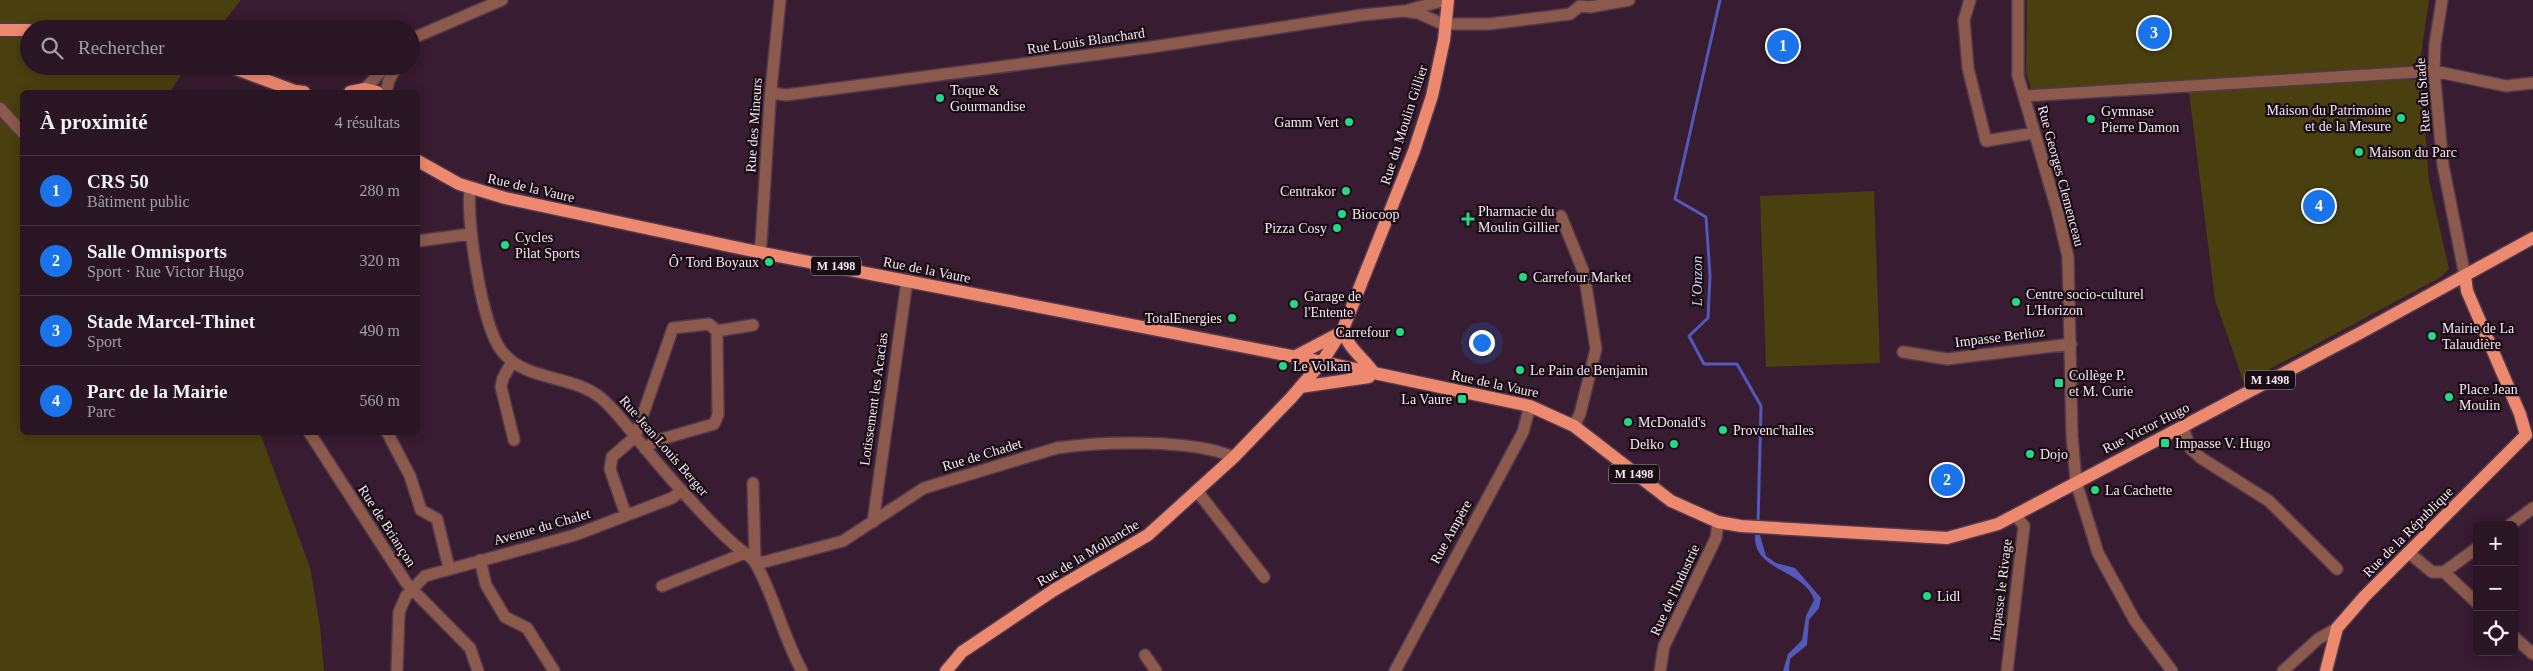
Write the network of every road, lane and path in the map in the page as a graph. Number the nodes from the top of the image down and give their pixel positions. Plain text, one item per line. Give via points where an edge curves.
1 (502, 0) edge
2 (780, 0) edge
3 (1447, 0) edge
4 (1629, 0) edge
5 (1970, 0) edge
6 (2018, 0) edge
7 (2442, 0) edge
8 (1580, 3) edge
9 (1404, 12) junction
10 (1445, 25) junction
11 (0, 30) edge
12 (20, 30) edge
13 (420, 35) edge
14 (2434, 71) junction
15 (253, 75) edge
16 (381, 75) edge
17 (392, 75) edge
18 (2533, 83) edge
19 (294, 90) edge
20 (372, 90) edge
21 (386, 90) edge
22 (771, 93) junction
23 (2024, 96) junction
24 (0, 108) edge
25 (20, 130) edge
26 (2034, 133) junction
27 (420, 162) edge
28 (470, 189) junction
29 (1561, 216) dead end
30 (470, 234) junction
31 (2533, 238) edge
32 (420, 241) edge
33 (758, 252) junction
34 (2465, 276) junction
35 (907, 281) junction
36 (753, 325) dead end
37 (717, 331) junction
38 (1340, 331) junction
39 (2071, 344) junction
40 (1903, 352) dead end
41 (1294, 357) junction
42 (512, 362) junction
43 (1322, 362) junction
44 (1380, 375) junction
45 (1300, 387) junction
46 (1530, 406) junction
47 (1574, 426) junction
48 (2182, 426) junction
49 (2529, 431) edge
50 (311, 435) edge
51 (389, 435) edge
52 (635, 437) junction
53 (514, 440) dead end
54 (646, 449) junction
55 (1234, 457) junction
56 (2076, 482) junction
57 (753, 483) dead end
58 (681, 490) junction
59 (1197, 491) junction
60 (2533, 508) edge
61 (626, 515) junction
62 (2016, 516) junction
63 (2515, 521) edge
64 (873, 522) junction
65 (1718, 522) junction
66 (1746, 525) joint
67 (2473, 551) edge
68 (2408, 552) junction
69 (745, 553) junction
70 (480, 560) junction
71 (755, 562) junction
72 (449, 568) junction
73 (2337, 569) dead end
74 (2444, 572) junction
75 (1264, 577) dead end
76 (662, 586) dead end
77 (412, 588) junction
78 (2473, 599) edge
79 (2337, 628) junction
80 (2518, 641) edge
81 (2533, 654) edge
82 (1145, 655) dead end
83 (397, 671) edge
84 (478, 671) edge
85 (554, 671) edge
86 (802, 671) edge
87 (946, 671) edge
88 (1156, 671) edge
89 (1395, 671) edge
90 (1660, 671) edge
91 (2007, 671) edge
92 (2172, 671) edge
93 (2283, 671) edge
94 (2326, 671) edge

1 - 13 street
2 - 22 street, Rue des Mineurs
3 - 9 street, Rue Louis Blanchard
3 - 10 main road, Rue du Moulin Gillier
4 - 8 street via 1590,7
5 - 26 street via 1964,20 1968,68 1986,141
6 - 23 street, Rue Georges Clemenceau via 2018,76
7 - 14 street, Rue du Stade via 2434,44
8 - 10 street via 1570,14 1489,24
9 - 10 street, Rue Louis Blanchard via 1418,13
9 - 22 street, Rue Louis Blanchard via 1362,15 1045,62 786,95
10 - 38 main road, Rue du Moulin Gillier via 1432,96 1414,151
11 - 12 main road
14 - 18 street via 2506,86
14 - 23 street
14 - 34 street, Rue du Stade via 2444,164
15 - 19 main road
16 - 20 street
17 - 21 street
22 - 33 street, Rue des Mineurs
23 - 26 street, Rue Georges Clemenceau
24 - 25 street
26 - 39 street, Rue Georges Clemenceau via 2065,236
27 - 28 main road, Rue de la Vaure / M 1498
28 - 30 street
28 - 33 main road, Rue de la Vaure / M 1498
29 - 47 street via 1584,272 1596,349
30 - 32 street
30 - 42 street via 490,328 501,350
31 - 34 main road, Rue Victor Hugo / M 1498
33 - 35 main road, Rue de la Vaure / M 1498
34 - 48 main road, Rue Victor Hugo / M 1498
34 - 49 main road via 2467,292
35 - 41 main road, Rue de la Vaure / M 1498
35 - 64 street, Lotissement les Acacias
36 - 37 street
37 - 52 street via 709,324 673,328
37 - 54 street via 718,415 714,424 654,441
38 - 41 main road
38 - 43 main road, Rue du Moulin Gillier
38 - 44 main road via 1350,347
39 - 40 street, Impasse Berlioz via 1947,359
39 - 56 street, Rue Georges Clemenceau
41 - 43 main road, M 1498
42 - 52 street, Rue Jean Louis Berger via 590,390 615,412
42 - 53 street via 501,387
43 - 44 main road, M 1498
43 - 45 main road, Rue du Moulin Gillier
44 - 45 main road, Rue de la Vaure
44 - 46 main road, Rue de la Vaure / M 1498
45 - 55 main road, Rue de la Mollanche
46 - 47 main road, Rue de la Vaure / M 1498
46 - 89 street, Rue Ampère via 1523,432
47 - 65 main road, Rue de la Vaure / M 1498 via 1671,501
48 - 56 main road, Rue Victor Hugo / M 1498
48 - 73 street via 2191,449 2269,501
49 - 68 main road, Rue de la République
50 - 77 street, Rue de Briançon
51 - 72 street via 410,476 421,510 437,519
52 - 54 street, Rue Jean Louis Berger
52 - 61 street via 615,452 610,463
54 - 58 street, Rue Jean Louis Berger
55 - 59 main road, Rue de la Mollanche
55 - 64 street, Rue de Chadet via 1208,449 1151,445 1057,448 924,488
56 - 62 main road, Rue Victor Hugo / M 1498
56 - 92 street, Rue Georges Clemenceau via 2098,553 2135,621
57 - 71 street
58 - 61 street, Avenue du Chalet via 672,498
58 - 69 street, Rue Jean Louis Berger
59 - 75 street
59 - 87 main road, Rue de la Mollanche via 1148,535 1054,590 962,652
60 - 63 street
61 - 70 street, Avenue du Chalet via 575,535
62 - 66 main road, Rue Victor Hugo / M 1498 via 1981,530 1947,538
62 - 91 street, Impasse le Rivage via 2024,526
64 - 71 street, Rue de Chadet via 843,541
65 - 66 main road, Rue de la Vaure / M 1498
65 - 90 street, Rue de l'Industrie via 1716,538 1664,646
67 - 74 street
68 - 74 street via 2432,572
68 - 79 main road, Rue de la République
69 - 71 street, Rue Jean Louis Berger
69 - 76 street
70 - 72 street, Avenue du Chalet
70 - 85 street via 486,585 504,617 528,628
71 - 86 street, Rue Jean Louis Berger via 789,648
72 - 77 street, Avenue du Chalet via 425,576
74 - 78 street
77 - 83 street, Rue de Briançon via 402,604 397,623
77 - 84 street via 470,648
79 - 93 street via 2318,639
79 - 94 main road, Rue de la République
80 - 81 street
82 - 88 street

